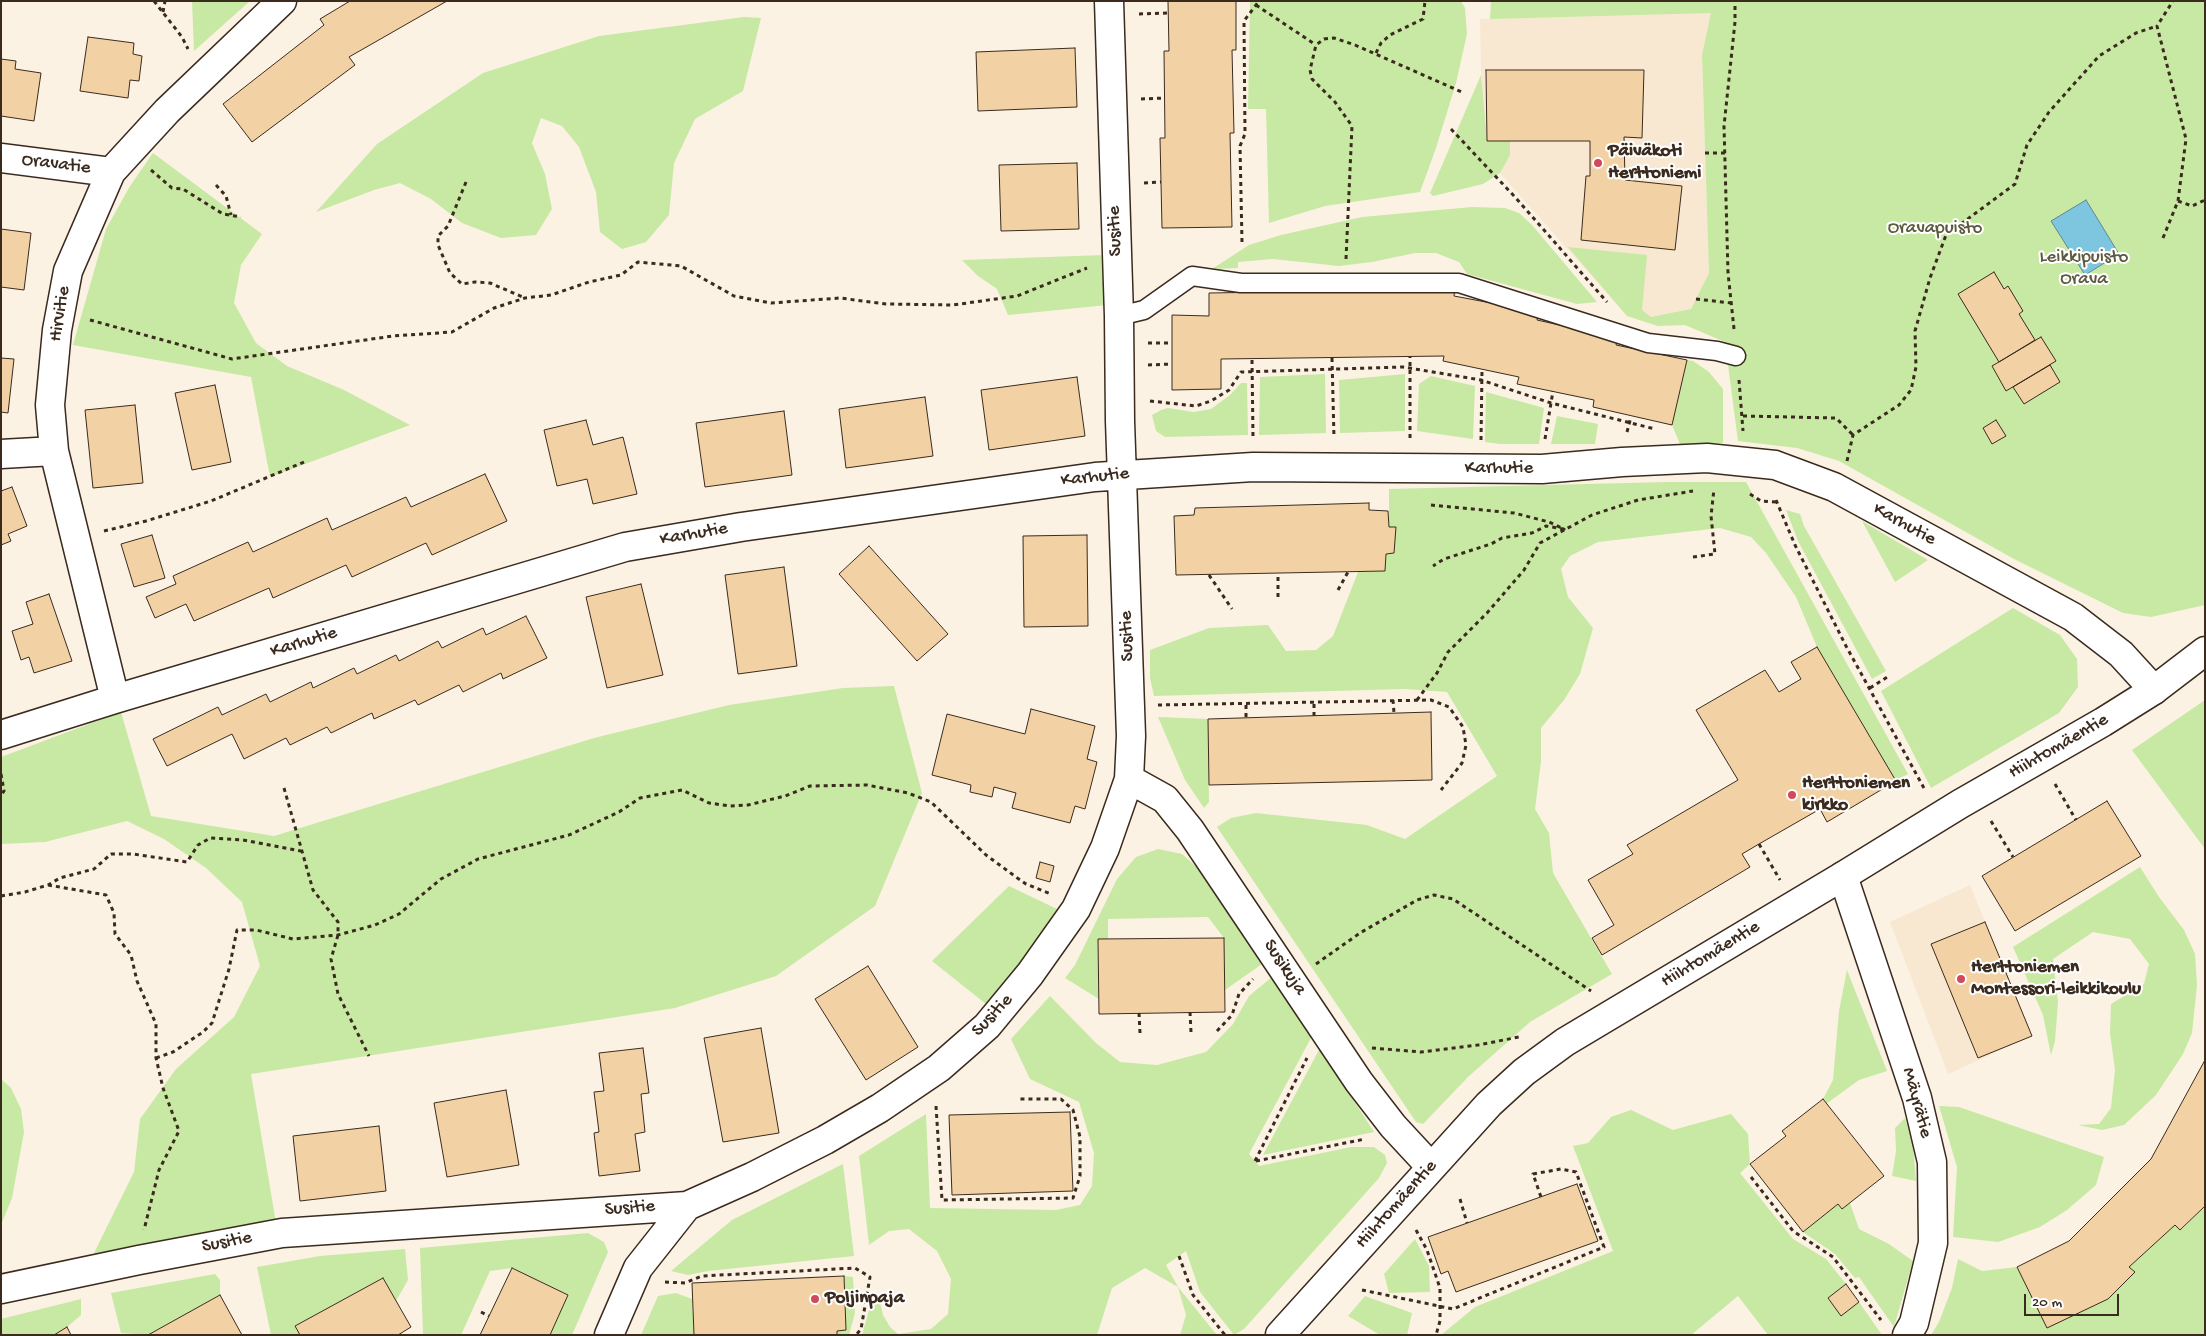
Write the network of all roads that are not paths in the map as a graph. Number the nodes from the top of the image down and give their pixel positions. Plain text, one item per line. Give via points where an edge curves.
1 (282, 1) edge
2 (1109, 1) edge
3 (1, 158) edge
4 (120, 163) junction
5 (1119, 316) junction
6 (1736, 356) road end
7 (54, 451) junction
8 (1, 454) edge
9 (1123, 475) junction
10 (2205, 652) edge
11 (2154, 690) junction
12 (115, 699) junction
13 (1, 735) edge
14 (1129, 779) junction
15 (1843, 876) junction
16 (1431, 1167) junction
17 (687, 1206) junction
18 (1, 1289) edge
19 (1897, 1331) edge
20 (608, 1335) edge
21 (1280, 1335) edge

1 - 4 street, Hirvitie via 167,111
2 - 5 street, Susitie
3 - 4 street, Oravatie
4 - 7 street, Hirvitie via 68,271 50,405
5 - 6 lane via 1144,310 1192,276 1241,283 1459,283 1648,343
5 - 9 street, Susitie
7 - 8 street
7 - 12 street, Hirvitie
9 - 11 street, Karhutie via 1253,467 1542,469 1707,458 1775,465 1834,487 2072,617 2121,654
9 - 12 street, Karhutie via 741,527 625,547
9 - 14 street, Susitie via 1131,736
10 - 11 street, Hiihtomäentie
11 - 15 street, Hiihtomäentie
12 - 13 street, Karhutie
14 - 16 street, Susikuja via 1165,799 1194,835 1359,1082
14 - 17 street, Susitie via 1105,848 1076,909 1030,974 987,1026 939,1068 880,1108 825,1140
15 - 16 street, Hiihtomäentie via 1564,1042 1489,1104
15 - 19 street, Mäyrätie via 1917,1098 1932,1162 1933,1243 1914,1323
16 - 21 street, Hiihtomäentie
17 - 18 street, Susitie via 282,1233
17 - 20 street via 638,1268

